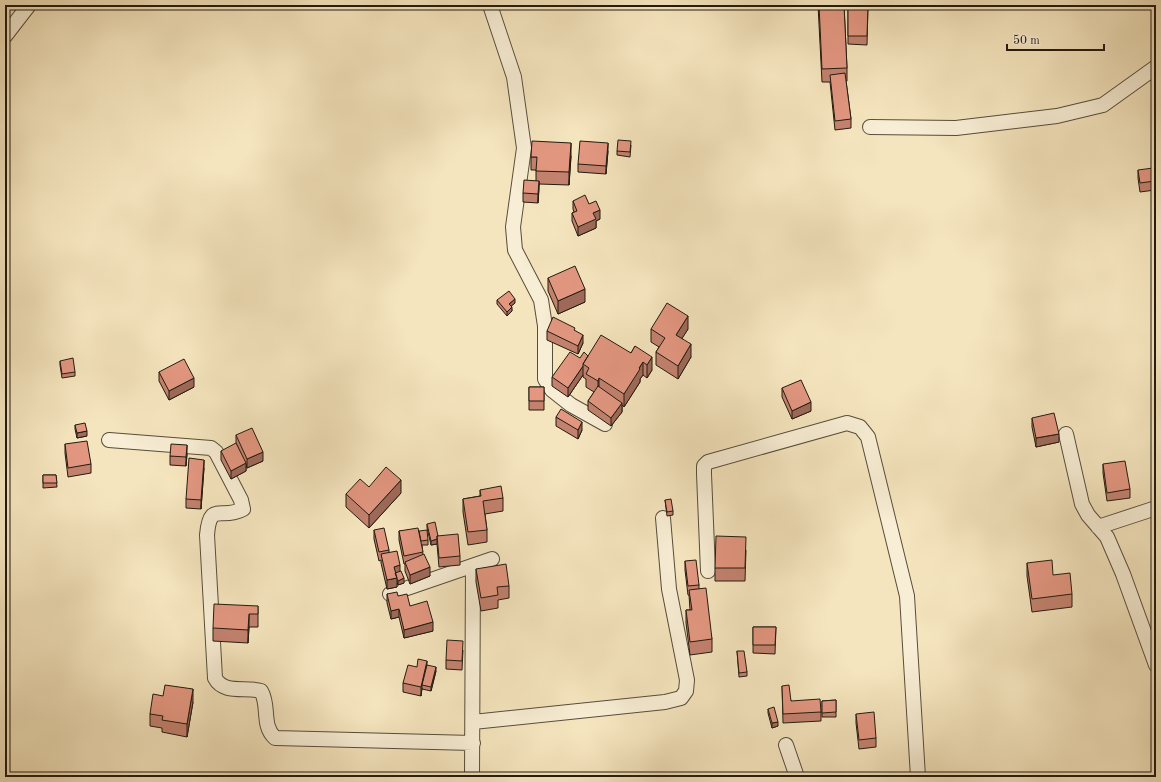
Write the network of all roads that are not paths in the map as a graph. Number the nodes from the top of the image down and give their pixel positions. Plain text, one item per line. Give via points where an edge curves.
1 (29, 5) edge
2 (490, 5) edge
3 (5, 36) edge
4 (1156, 67) edge
5 (870, 127) dead end
6 (605, 424) dead end
7 (1066, 434) dead end
8 (108, 440) dead end
9 (1156, 508) edge
10 (663, 518) dead end
11 (1098, 527) junction
12 (492, 559) dead end
13 (473, 566) junction
14 (708, 571) dead end
15 (390, 594) edge
16 (1156, 665) edge
17 (473, 722) junction
18 (473, 743) junction
19 (786, 745) dead end
20 (472, 777) edge
21 (797, 777) edge
22 (918, 777) edge

1 - 3 street
2 - 6 street via 514,77 524,148 513,227 515,250 541,300 545,326 545,379 552,390 571,405
4 - 5 street via 1103,105 1056,116 956,128
7 - 11 street via 1082,504
8 - 18 street via 211,448 216,452 241,500 243,510 214,514 210,516 208,523 215,678 221,686 227,688 261,691 267,725 275,738
9 - 11 street
10 - 17 street via 669,589 687,680 686,691 681,698 665,702
11 - 16 street via 1107,537 1123,574
12 - 13 street
13 - 15 street
13 - 17 street
14 - 22 street via 704,466 708,462 847,423 860,427 868,436 907,596
17 - 18 street
18 - 20 street
19 - 21 street

